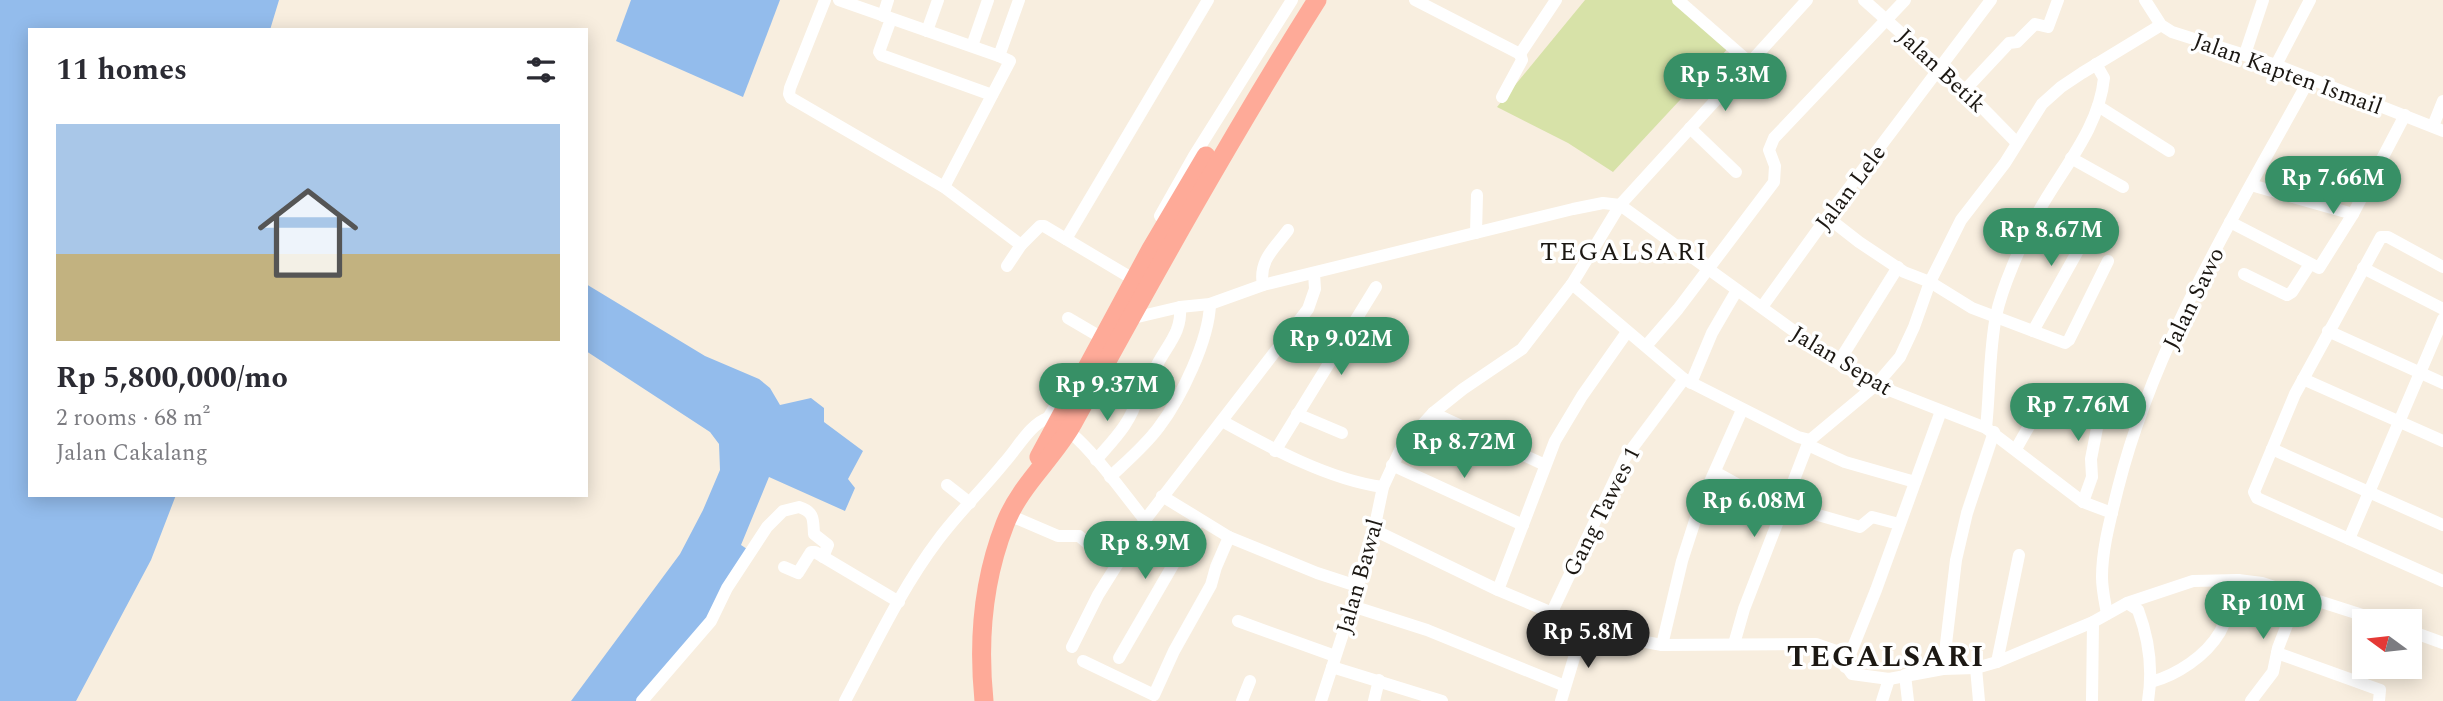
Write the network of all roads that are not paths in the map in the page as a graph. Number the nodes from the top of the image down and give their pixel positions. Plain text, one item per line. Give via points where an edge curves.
1 (825, 0) edge
2 (839, 0) edge
3 (888, 0) edge
4 (938, 0) edge
5 (988, 0) edge
6 (1019, 0) edge
7 (1208, 0) edge
8 (1293, 0) edge
9 (1302, 0) edge
10 (1317, 0) edge
11 (1325, 0) edge
12 (1415, 0) edge
13 (1556, 0) edge
14 (1678, 0) edge
15 (1807, 0) edge
16 (1864, 0) edge
17 (1905, 0) edge
18 (1991, 0) edge
19 (2058, 0) edge
20 (2144, 0) edge
21 (2263, 0) edge
22 (2310, 0) edge
23 (887, 17) junction
24 (1886, 18) junction
25 (2161, 25) junction
26 (927, 32) junction
27 (972, 46) junction
28 (1004, 54) junction
29 (1520, 54) junction
30 (2245, 54) junction
31 (1749, 62) junction
32 (2096, 64) junction
33 (2277, 65) junction
34 (1940, 68) junction
35 (2310, 78) junction
36 (1965, 90) junction
37 (992, 95) junction
38 (1502, 97) dead end
39 (2443, 101) edge
40 (2098, 106) junction
41 (2405, 115) junction
42 (1690, 128) junction
43 (2438, 128) edge
44 (2017, 143) junction
45 (2169, 151) dead end
46 (2071, 158) junction
47 (1737, 172) dead end
48 (2251, 185) junction
49 (944, 187) junction
50 (2123, 187) dead end
51 (1477, 195) dead end
52 (1620, 205) junction
53 (2353, 214) junction
54 (1827, 217) junction
55 (2036, 217) junction
56 (2230, 222) junction
57 (1288, 230) dead end
58 (1476, 233) junction
59 (1066, 239) junction
60 (1021, 245) junction
61 (2108, 261) dead end
62 (2310, 264) junction
63 (1007, 266) dead end
64 (1898, 267) junction
65 (2443, 267) edge
66 (1708, 268) junction
67 (2363, 268) junction
68 (1314, 272) junction
69 (2244, 274) dead end
70 (1129, 275) junction
71 (1930, 282) junction
72 (1573, 284) junction
73 (1263, 285) junction
74 (1376, 287) dead end
75 (1737, 290) junction
76 (1210, 304) junction
77 (1180, 307) junction
78 (1762, 307) junction
79 (2443, 309) edge
80 (1996, 317) junction
81 (1068, 318) dead end
82 (1132, 319) junction
83 (2443, 319) edge
84 (2033, 331) junction
85 (2328, 331) junction
86 (1627, 332) junction
87 (1097, 335) junction
88 (1646, 346) junction
89 (1838, 363) junction
90 (2421, 372) junction
91 (1099, 375) junction
92 (2303, 379) junction
93 (1687, 381) junction
94 (2443, 383) edge
95 (1876, 385) junction
96 (2104, 392) dead end
97 (1138, 396) junction
98 (1742, 410) junction
99 (1941, 411) junction
100 (1433, 412) junction
101 (2037, 412) dead end
102 (1297, 414) junction
103 (1222, 421) junction
104 (2399, 422) junction
105 (1058, 423) junction
106 (1990, 430) junction
107 (1342, 433) dead end
108 (2443, 441) edge
109 (1808, 443) junction
110 (2016, 449) junction
111 (2272, 449) junction
112 (1275, 451) junction
113 (1096, 460) junction
114 (1392, 465) junction
115 (1545, 465) junction
116 (1715, 472) junction
117 (1110, 477) junction
118 (1914, 482) junction
119 (947, 485) dead end
120 (1382, 487) junction
121 (2369, 492) junction
122 (1162, 496) junction
123 (2083, 502) junction
124 (970, 503) junction
125 (1785, 504) junction
126 (2112, 513) junction
127 (1009, 515) junction
128 (1145, 520) junction
129 (1199, 520) junction
130 (1899, 524) junction
131 (1523, 525) junction
132 (2443, 526) edge
133 (1374, 530) junction
134 (1229, 537) junction
135 (2349, 539) junction
136 (2019, 555) dead end
137 (823, 557) junction
138 (1119, 562) junction
139 (784, 567) dead end
140 (2238, 580) junction
141 (2443, 581) edge
142 (1357, 586) junction
143 (1498, 590) junction
144 (2299, 594) junction
145 (899, 602) junction
146 (2127, 603) junction
147 (1352, 606) junction
148 (2352, 611) edge
149 (1551, 614) junction
150 (2107, 614) junction
151 (1238, 621) dead end
152 (2093, 622) junction
153 (1583, 628) junction
154 (2422, 636) edge
155 (2443, 643) edge
156 (1734, 644) junction
157 (1662, 645) junction
158 (1072, 647) dead end
159 (2277, 653) junction
160 (1119, 658) dead end
161 (1083, 661) dead end
162 (1334, 661) junction
163 (1997, 662) junction
164 (1845, 667) junction
165 (1976, 668) junction
166 (1943, 669) junction
167 (1905, 675) junction
168 (1889, 679) junction
169 (1379, 680) junction
170 (1250, 681) dead end
171 (2151, 682) junction
172 (1565, 686) junction
173 (642, 701) edge
174 (845, 701) edge
175 (984, 701) edge
176 (1242, 701) edge
177 (1321, 701) edge
178 (1374, 701) edge
179 (1442, 701) edge
180 (1561, 701) edge
181 (1882, 701) edge
182 (1908, 701) edge
183 (1979, 701) edge
184 (2092, 701) edge
185 (2148, 701) edge
186 (2251, 701) edge
187 (2379, 701) edge

1 - 49 street via 790,88 791,98
2 - 23 street
3 - 23 street
4 - 26 street
5 - 27 street
6 - 28 street
7 - 59 street
8 - 70 street via 1194,156
9 - 105 highway via 1161,230
10 - 82 highway via 1209,175
11 - 82 street
12 - 29 street
13 - 29 street
14 - 31 street
15 - 31 street, Jalan Bawal
16 - 24 street, Jalan Betik
17 - 24 street
18 - 34 street, Jalan Lele
19 - 36 street via 2048,27 2034,24 2017,42 2009,43
20 - 25 street
21 - 30 street
22 - 33 street
23 - 26 street
23 - 37 street via 881,55
24 - 34 street, Jalan Betik
24 - 66 street via 1771,142 1774,182
25 - 30 street, Jalan Kapten Ismail
25 - 32 street
26 - 27 street
27 - 28 street
28 - 37 street
29 - 38 street via 1522,60
30 - 33 street, Jalan Kapten Ismail
31 - 42 street, Jalan Bawal
32 - 40 street via 2104,78
32 - 44 street via 2042,104
33 - 35 street, Jalan Kapten Ismail
34 - 36 street, Jalan Betik
34 - 54 street, Jalan Lele
35 - 41 street, Jalan Kapten Ismail
35 - 48 street, Jalan Sawo
36 - 44 street, Jalan Betik
37 - 49 street
39 - 43 street
40 - 45 street
40 - 46 street
41 - 43 street, Jalan Kapten Ismail
41 - 53 street
42 - 47 street
42 - 52 street, Jalan Bawal
44 - 71 street via 1961,220
46 - 50 street
46 - 55 street
48 - 53 street
48 - 56 street, Jalan Sawo
49 - 60 street
51 - 58 street
52 - 58 street via 1603,202
52 - 66 street, Jalan Sepat
52 - 72 street, Jalan Bawal
53 - 62 street via 2322,266
54 - 64 street
54 - 78 street, Jalan Lele
55 - 80 street
55 - 84 street via 2085,238
56 - 62 street
56 - 126 street, Jalan Sawo via 2186,307 2136,426
57 - 73 street via 1270,252
58 - 68 street
59 - 60 street via 1040,226
59 - 70 street
60 - 63 street
61 - 84 street via 2067,342
62 - 69 street via 2287,295
64 - 71 street
64 - 89 street
65 - 67 street via 2385,236
66 - 75 street, Jalan Sepat
66 - 88 street
67 - 79 street
67 - 85 street
68 - 73 street
68 - 103 street via 1315,289 1308,309
70 - 87 street
71 - 80 street
71 - 95 street via 1900,357
72 - 86 street
72 - 100 street, Jalan Bawal via 1522,349
73 - 76 street
74 - 102 street
75 - 78 street, Jalan Sepat
75 - 93 street, Gang Tawes 1
76 - 77 street
76 - 117 street via 1200,344 1169,412
77 - 82 street
77 - 97 street via 1176,336
78 - 89 street, Jalan Sepat
80 - 84 street
80 - 106 street
81 - 87 street
82 - 91 highway
83 - 90 street
85 - 90 street
85 - 92 street
86 - 88 street
86 - 115 street via 1563,426
87 - 105 street
88 - 93 street
89 - 95 street, Jalan Sepat
90 - 94 street
90 - 104 street
91 - 97 street
91 - 105 highway
92 - 104 street
92 - 111 street
93 - 98 street
93 - 149 street, Gang Tawes 1 via 1625,458
95 - 99 street, Jalan Sepat
95 - 109 street
96 - 123 street via 2092,477
97 - 113 street via 1123,430
98 - 109 street
98 - 116 street
99 - 106 street, Jalan Sepat
99 - 118 street
100 - 114 street, Jalan Bawal
100 - 115 street
101 - 110 street
102 - 107 street
102 - 112 street
103 - 112 street
103 - 122 street
104 - 108 street
104 - 121 street
105 - 113 street
105 - 124 street via 1043,420
105 - 127 highway
106 - 110 street, Jalan Sepat
106 - 166 street via 1956,560
109 - 118 street via 1845,462
109 - 125 street
110 - 123 street, Jalan Sepat
111 - 121 street
111 - 135 street via 2254,496
112 - 120 street
113 - 117 street
114 - 120 street, Jalan Bawal
114 - 131 street
115 - 131 street
116 - 125 street
116 - 157 street via 1682,561
117 - 128 street
118 - 130 street
119 - 124 street
120 - 133 street, Jalan Bawal
121 - 132 street
121 - 135 street
122 - 128 street
122 - 129 street
123 - 126 street, Jalan Sepat
124 - 145 street via 937,541
125 - 130 street via 1860,527 1872,517
125 - 156 street
126 - 150 street, Jalan Sawo via 2102,580
127 - 138 street via 1058,536 1079,536 1105,558
127 - 175 highway via 988,584 980,667
128 - 138 street
129 - 134 street
129 - 160 street
130 - 164 street
131 - 143 street
133 - 142 street, Jalan Bawal
133 - 143 street
134 - 142 street
134 - 161 street via 1211,585 1154,695
135 - 141 street
136 - 163 street
137 - 139 street via 812,551 798,573
137 - 145 street
137 - 173 street via 828,545 814,534 810,512 799,507 783,511 767,527 727,588 711,621
138 - 158 street
140 - 144 street
140 - 146 street via 2193,581
140 - 171 street via 2222,626 2207,648 2177,672
142 - 147 street, Jalan Bawal
143 - 149 street
144 - 148 street
144 - 159 street
145 - 174 street
146 - 150 street
146 - 171 street via 2138,610 2144,627
147 - 162 street, Jalan Bawal
147 - 172 street via 1427,630
149 - 153 street
150 - 152 street
151 - 162 street
152 - 163 street
152 - 184 street
153 - 157 street
153 - 172 street
154 - 155 street
156 - 157 street
156 - 164 street via 1816,643 1836,651
159 - 186 street via 2273,672
159 - 187 street via 2380,690
162 - 169 street
162 - 177 street, Jalan Bawal
163 - 165 street
164 - 168 street via 1852,674
165 - 166 street
165 - 183 street
166 - 167 street
167 - 168 street
167 - 182 street
168 - 181 street
169 - 178 street
169 - 179 street
170 - 176 street
171 - 185 street
172 - 180 street

